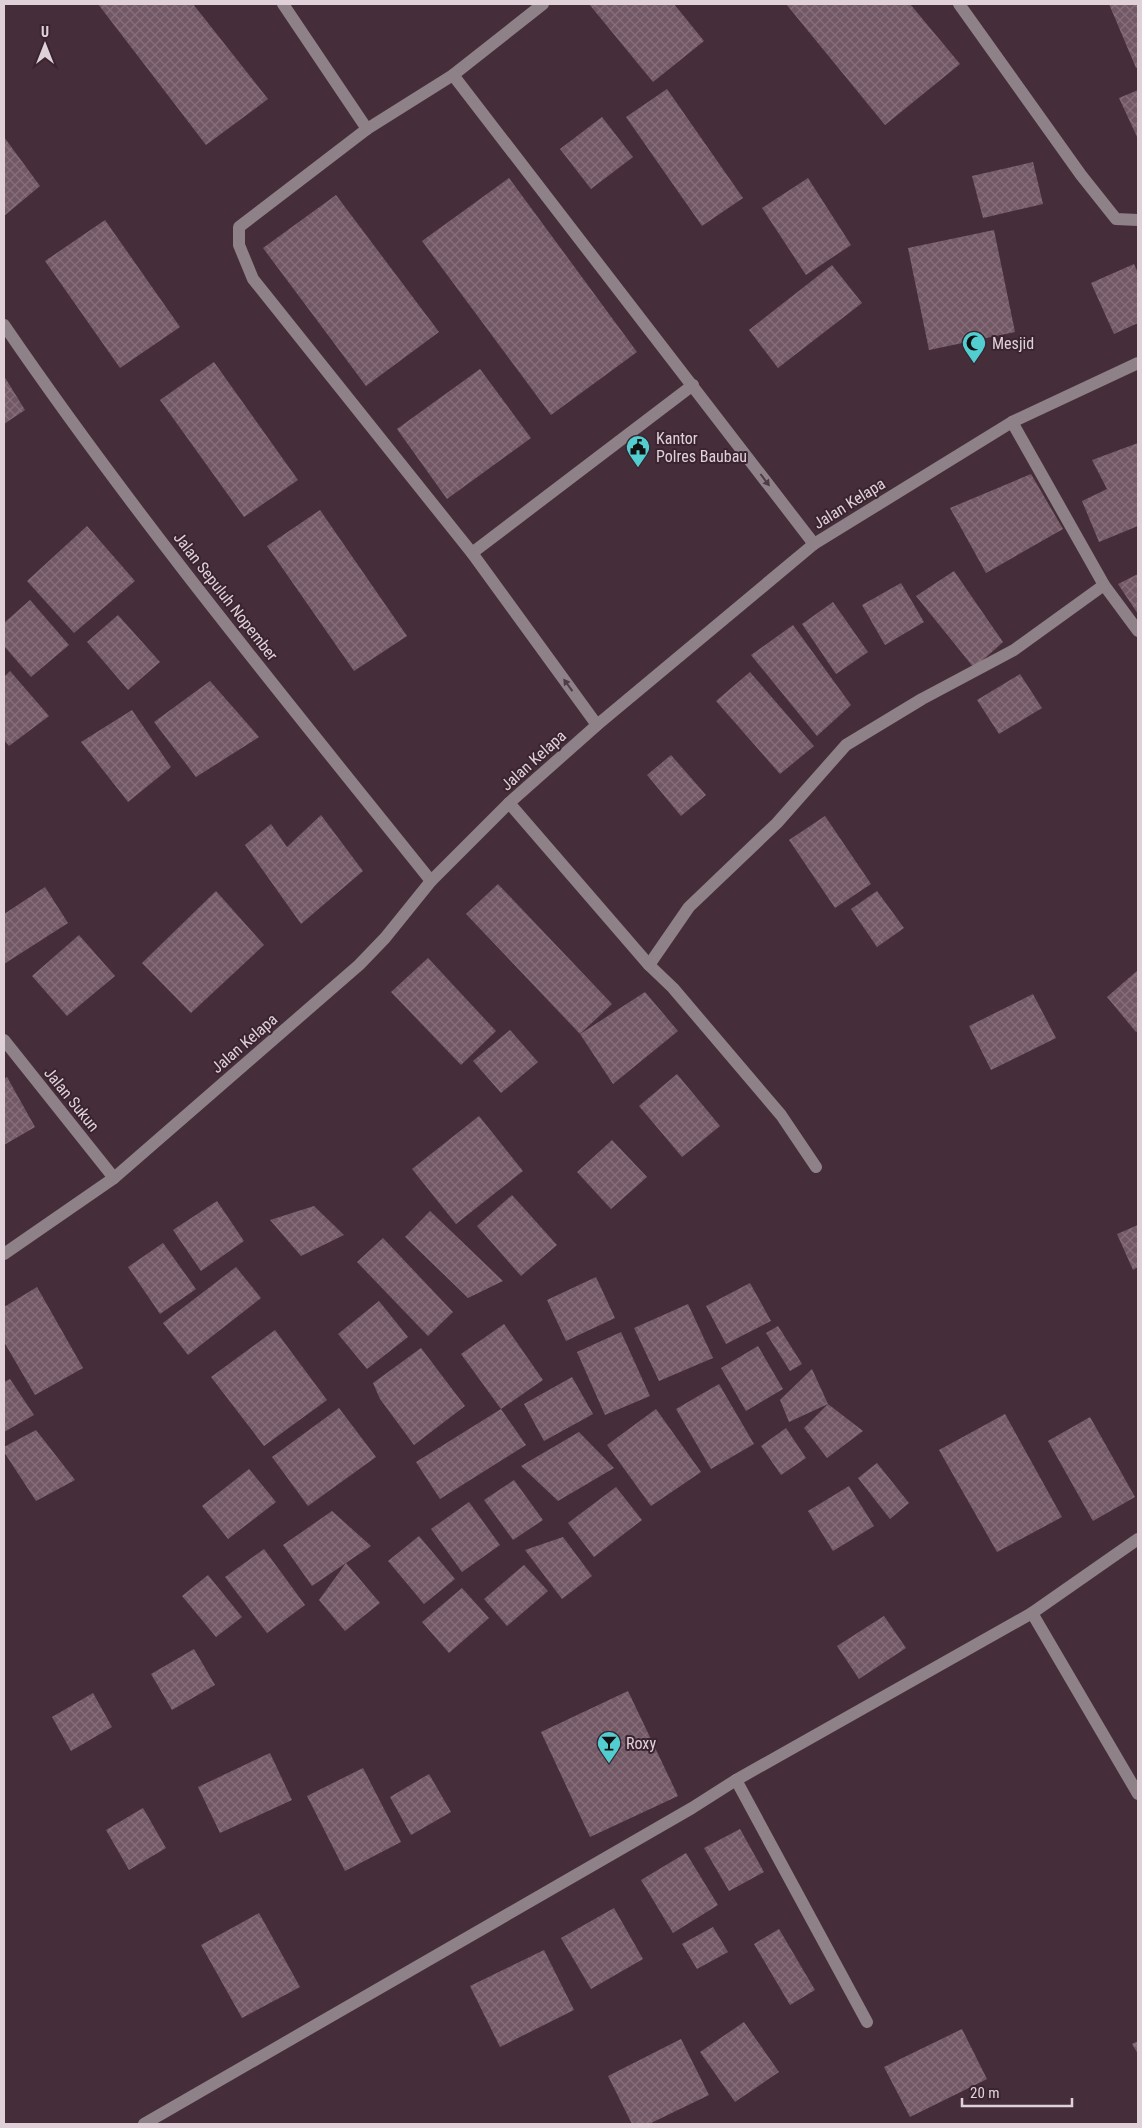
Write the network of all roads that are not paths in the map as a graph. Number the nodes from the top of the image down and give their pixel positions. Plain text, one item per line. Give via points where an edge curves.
1 (284, 4) edge
2 (543, 4) edge
3 (959, 4) edge
4 (453, 75) junction
5 (367, 129) junction
6 (1138, 220) edge
7 (4, 325) edge
8 (1138, 363) edge
9 (693, 385) junction
10 (1012, 422) junction
11 (814, 544) junction
12 (472, 553) junction
13 (1104, 585) junction
14 (1138, 631) edge
15 (597, 725) junction
16 (509, 803) junction
17 (431, 881) junction
18 (649, 966) junction
19 (4, 1040) edge
20 (816, 1167) dead end
21 (114, 1178) junction
22 (4, 1254) edge
23 (1138, 1539) edge
24 (1032, 1612) junction
25 (736, 1780) junction
26 (1138, 1794) edge
27 (866, 2022) dead end
28 (148, 2123) edge

1 - 5 street
2 - 4 street
3 - 6 street via 1116,219
4 - 5 street
4 - 9 street
5 - 12 street via 239,228 239,245 253,279
7 - 17 street, Jalan Sepuluh Nopember via 62,410 246,649
8 - 10 street, Jalan Kelapa
9 -> 11 street
9 - 12 street
10 - 11 street, Jalan Kelapa
10 - 13 street
11 - 15 street, Jalan Kelapa
15 -> 12 street
13 - 14 street
13 - 18 street via 1014,650 922,699 846,745 777,823 689,907
15 - 16 street, Jalan Kelapa
16 - 17 street, Jalan Kelapa
16 - 18 street
17 - 21 street, Jalan Kelapa via 358,966
18 - 20 street via 673,988 782,1115
19 - 21 street, Jalan Sukun
21 - 22 street, Jalan Kelapa
23 - 24 street
24 - 25 street
24 - 26 street
25 - 27 street
25 - 28 street

